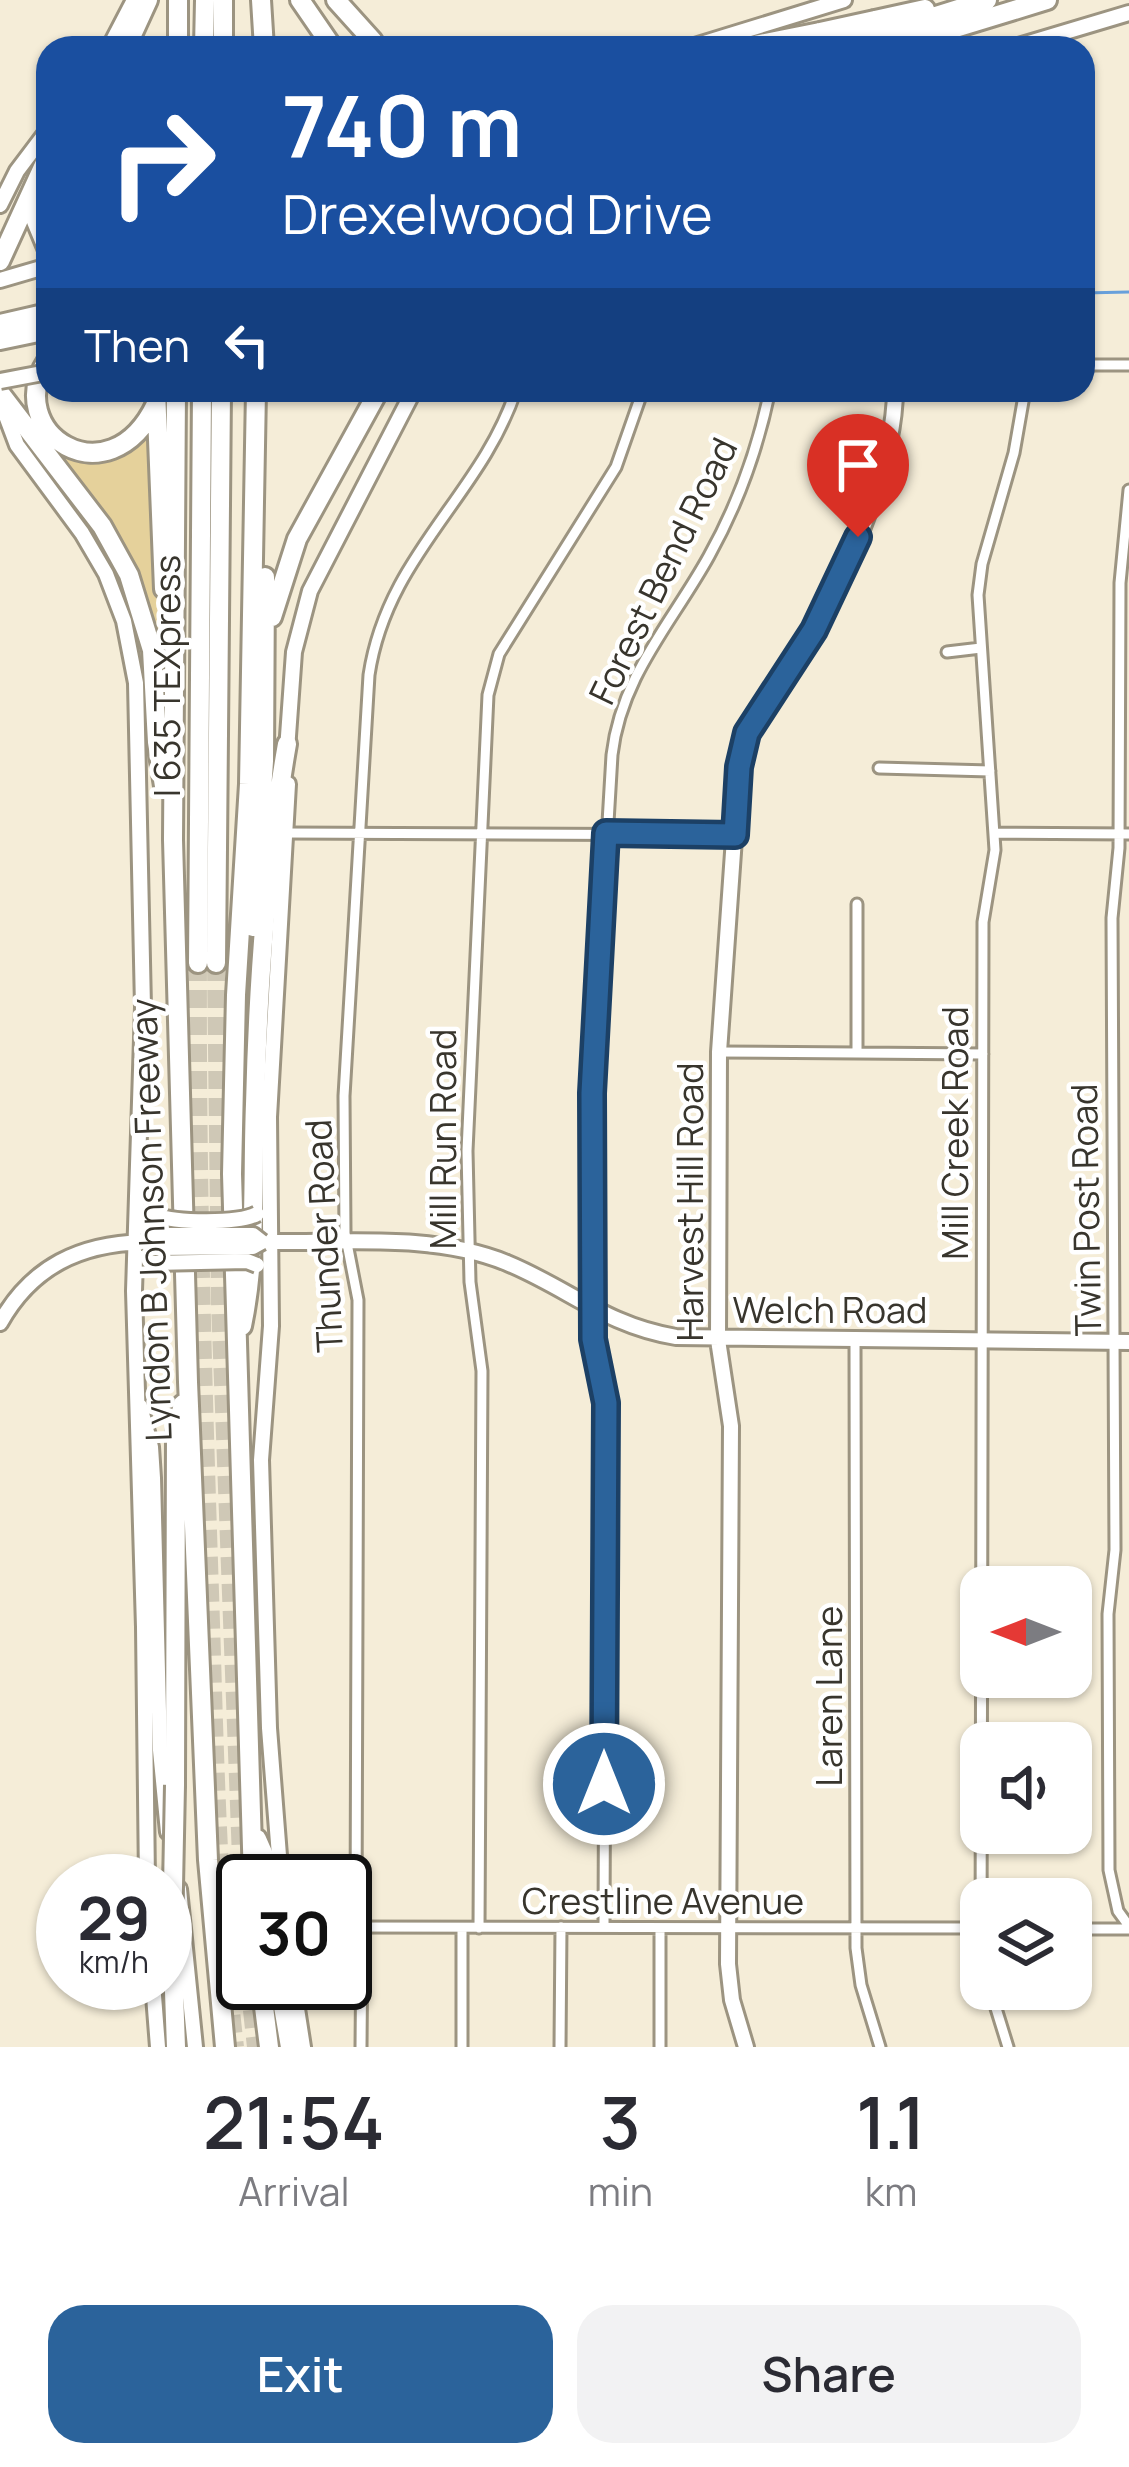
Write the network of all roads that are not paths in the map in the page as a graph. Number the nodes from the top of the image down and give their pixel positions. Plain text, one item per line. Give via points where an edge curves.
1 (134, 0) edge
2 (148, 0) edge
3 (178, 0) edge
4 (205, 0) edge
5 (223, 0) edge
6 (257, 0) edge
7 (300, 0) edge
8 (335, 0) edge
9 (347, 0) edge
10 (846, 0) edge
11 (1047, 0) edge
12 (982, 1) edge
13 (1129, 13) edge
14 (967, 25) junction
15 (880, 34) edge
16 (115, 36) edge
17 (132, 36) edge
18 (178, 36) edge
19 (205, 36) edge
20 (223, 36) edge
21 (254, 36) edge
22 (262, 36) edge
23 (325, 36) edge
24 (368, 36) edge
25 (370, 36) edge
26 (728, 36) edge
27 (850, 36) edge
28 (945, 36) edge
29 (1052, 36) edge
30 (36, 146) edge
31 (36, 182) edge
32 (0, 204) edge
33 (0, 262) edge
34 (36, 270) edge
35 (0, 280) edge
36 (36, 316) edge
37 (0, 323) edge
38 (36, 332) edge
39 (0, 340) edge
40 (1095, 364) edge
41 (1129, 364) edge
42 (36, 374) edge
43 (0, 381) edge
44 (36, 386) edge
45 (0, 396) edge
46 (154, 402) edge
47 (156, 402) edge
48 (176, 402) edge
49 (202, 402) edge
50 (220, 402) edge
51 (256, 402) edge
52 (267, 402) edge
53 (372, 402) edge
54 (408, 402) edge
55 (510, 402) edge
56 (639, 402) edge
57 (767, 402) edge
58 (894, 402) edge
59 (1023, 402) edge
60 (1129, 490) edge
61 (266, 639) junction
62 (175, 646) junction
63 (981, 648) junction
64 (947, 652) dead end
65 (287, 744) junction
66 (879, 768) dead end
67 (990, 771) junction
68 (481, 832) junction
69 (286, 833) junction
70 (359, 833) junction
71 (606, 833) junction
72 (995, 833) junction
73 (1124, 834) edge
74 (735, 835) junction
75 (173, 840) junction
76 (857, 904) dead end
77 (236, 995) junction
78 (719, 1052) junction
79 (857, 1053) junction
80 (983, 1054) junction
81 (137, 1173) junction
82 (269, 1201) junction
83 (141, 1242) junction
84 (267, 1242) junction
85 (347, 1243) junction
86 (468, 1252) junction
87 (134, 1292) junction
88 (272, 1300) junction
89 (592, 1311) junction
90 (0, 1323) edge
91 (718, 1340) junction
92 (855, 1341) junction
93 (981, 1341) junction
94 (1122, 1342) edge
95 (235, 1360) junction
96 (188, 1382) junction
97 (136, 1396) junction
98 (1115, 1550) junction
99 (1129, 1550) edge
100 (250, 1823) junction
101 (147, 1854) edge
102 (252, 1854) edge
103 (264, 1854) edge
104 (279, 1854) edge
105 (359, 1854) edge
106 (980, 1878) edge
107 (561, 1927) junction
108 (604, 1927) junction
109 (1129, 1927) edge
110 (372, 1928) edge
111 (462, 1928) junction
112 (479, 1928) junction
113 (660, 1928) junction
114 (728, 1928) junction
115 (856, 1928) junction
116 (960, 1928) edge
117 (1092, 1928) edge
118 (155, 2010) edge
119 (264, 2010) edge
120 (284, 2010) edge
121 (297, 2010) edge
122 (361, 2010) edge
123 (997, 2010) edge
124 (158, 2047) edge
125 (176, 2047) edge
126 (195, 2047) edge
127 (225, 2047) edge
128 (269, 2047) edge
129 (290, 2047) edge
130 (303, 2047) edge
131 (362, 2047) edge
132 (462, 2047) edge
133 (560, 2047) edge
134 (660, 2047) edge
135 (746, 2047) edge
136 (880, 2047) edge
137 (1008, 2047) edge

1 - 16 main road
2 - 17 highway
3 - 18 highway
4 - 19 highway
5 - 20 highway
6 - 21 highway
6 - 22 highway
7 - 23 highway
8 - 24 highway
9 - 25 main road
10 - 26 main road
10 - 27 main road
11 - 14 highway
12 - 15 highway
13 - 29 main road
14 - 15 highway
14 - 28 highway
30 - 32 main road
31 - 33 highway
34 - 35 main road
36 - 37 highway
38 - 39 highway
40 - 41 street
42 - 43 main road, bridge
44 - 46 highway via 36,408 50,433 72,449 101,453 142,430
45 - 75 highway via 102,526 139,599 156,676
45 - 81 main road, Lyndon B Johnson Freeway via 17,445 95,553 131,648 142,880
47 - 62 highway via 164,606
48 - 62 highway, Lyndon B Johnson Freeway
49 - 50 highway, I 635 TEXpress via 207,963
51 - 77 highway
52 - 61 highway
53 - 61 highway via 297,539
54 - 65 main road via 310,591 294,652
55 - 70 street, Thunder Road via 381,622 369,675
56 - 68 street, Mill Run Road via 616,467 499,654 488,695
57 - 71 street, Forest Bend Road via 730,513 620,710
58 - 74 main road, Harvest Hill Road via 877,481 843,574 747,733
59 - 63 street, Mill Creek Road via 979,580
60 - 73 street, Twin Post Road via 1120,583
61 - 77 highway via 251,955
62 - 75 highway, Lyndon B Johnson Freeway
63 - 64 street
63 - 67 street, Mill Creek Road
65 - 69 main road
65 - 95 highway via 258,1017 248,1300
66 - 67 street
67 - 72 street, Mill Creek Road
68 - 70 street
68 - 71 street
68 - 86 street, Mill Run Road
69 - 70 street
69 - 82 main road
70 - 85 street, Thunder Road via 344,1096
71 - 74 street
71 - 89 street, Forest Bend Road via 593,1052
72 - 73 street
72 - 80 street, Mill Creek Road via 983,902
73 - 94 street, Twin Post Road via 1112,917 1111,1300
74 - 78 main road, Harvest Hill Road
75 - 96 highway, Lyndon B Johnson Freeway
76 - 79 street
77 - 95 highway
78 - 79 street
78 - 91 main road, Harvest Hill Road
79 - 80 street
80 - 93 street, Mill Creek Road
81 - 82 main road, bridge via 145,1201 169,1220 242,1220
81 - 83 main road, Lyndon B Johnson Freeway
82 - 84 main road
83 - 84 main road, Welch Road, bridge
83 - 87 main road, Lyndon B Johnson Freeway
83 - 90 main road, Welch Road via 62,1258 19,1292
84 - 85 main road, Welch Road
84 - 88 main road
85 - 86 main road, Welch Road
85 - 105 street, Thunder Road via 358,1300
86 - 89 main road, Welch Road via 508,1263
86 - 112 street, Mill Run Road via 482,1371
87 - 88 main road, bridge via 154,1263 247,1261 268,1282
87 - 97 main road, Lyndon B Johnson Freeway
88 - 104 main road via 261,1460
89 - 91 main road, Welch Road via 656,1334
89 - 108 street, Forest Bend Road via 606,1403
91 - 92 main road, Welch Road
91 - 114 main road, Harvest Hill Road via 731,1426
92 - 93 main road, Welch Road
92 - 115 street, Laren Lane
93 - 94 main road, Welch Road
93 - 106 street, Mill Creek Road
94 - 98 street, Twin Post Road
95 - 100 highway
96 - 125 highway, bridge via 176,1432
96 - 127 highway, Lyndon B Johnson Freeway via 208,1860
97 - 101 main road, Lyndon B Johnson Freeway
97 - 126 main road via 151,1447 162,1784
98 - 99 street
98 - 109 street, Twin Post Road via 1109,1870
100 - 102 highway
100 - 103 highway
107 - 108 street, Crestline Avenue
107 - 112 street, Crestline Avenue
107 - 133 street
108 - 113 street, Crestline Avenue
109 - 117 street
110 - 111 street, Crestline Avenue
111 - 112 street, Crestline Avenue
111 - 132 street
113 - 114 street, Crestline Avenue
113 - 134 street
114 - 115 street, Crestline Avenue
114 - 135 main road, Harvest Hill Road via 729,1984
115 - 116 street, Crestline Avenue
115 - 136 street, Laren Lane via 858,1969
118 - 124 main road
119 - 128 highway
120 - 129 highway
121 - 130 main road
122 - 131 street, Thunder Road
123 - 137 street

